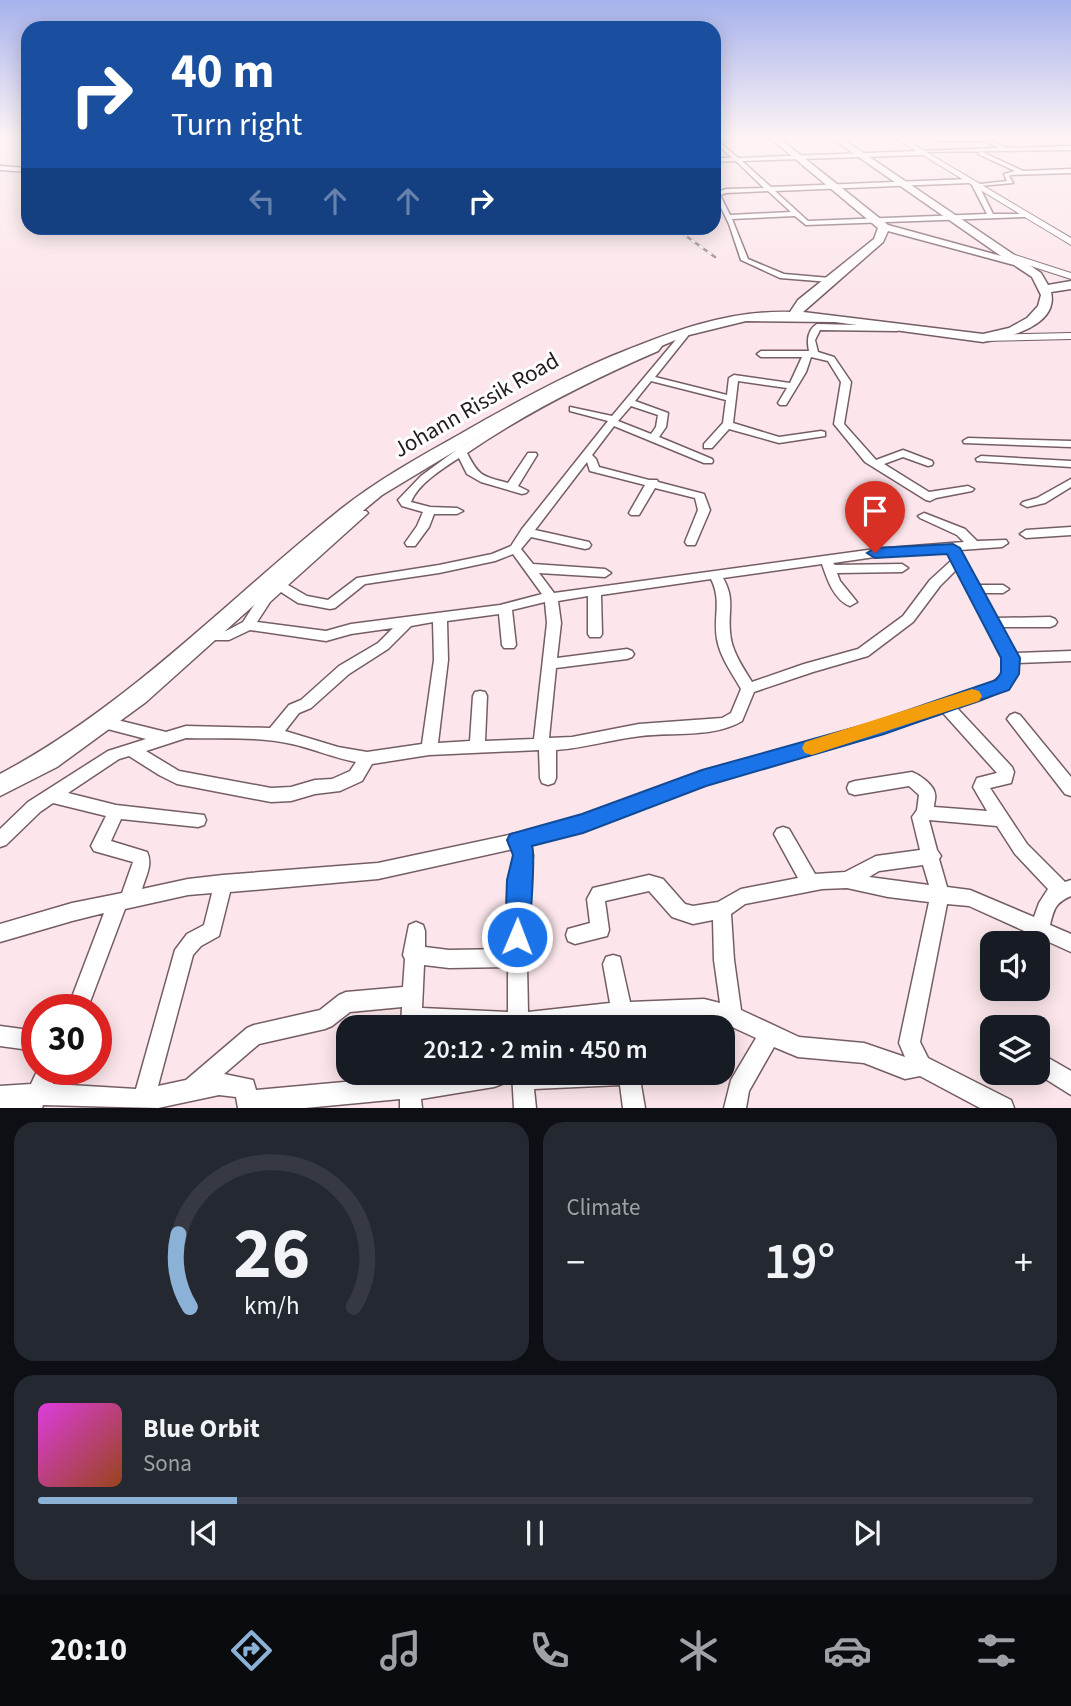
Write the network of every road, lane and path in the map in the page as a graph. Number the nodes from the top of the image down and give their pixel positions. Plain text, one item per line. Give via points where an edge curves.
1 (770, 189) junction
2 (780, 189) edge
3 (838, 189) edge
4 (911, 189) edge
5 (975, 189) edge
6 (982, 189) edge
7 (721, 193) edge
8 (721, 205) edge
9 (797, 214) junction
10 (1027, 215) junction
11 (990, 216) junction
12 (728, 217) junction
13 (954, 218) junction
14 (882, 224) junction
15 (919, 237) junction
16 (879, 240) junction
17 (990, 242) junction
18 (1071, 242) edge
19 (990, 256) junction
20 (1013, 257) junction
21 (1026, 266) junction
22 (1071, 277) edge
23 (830, 279) junction
24 (1071, 285) edge
25 (1046, 289) junction
26 (811, 296) junction
27 (802, 315) junction
28 (743, 317) junction
29 (908, 328) junction
30 (687, 332) junction
31 (1071, 336) edge
32 (983, 338) junction
33 (761, 354) dead end
34 (810, 354) junction
35 (649, 378) junction
36 (791, 386) junction
37 (729, 398) junction
38 (629, 402) junction
39 (783, 404) dead end
40 (573, 409) dead end
41 (613, 421) junction
42 (728, 424) junction
43 (821, 434) dead end
44 (652, 439) junction
45 (968, 441) dead end
46 (1071, 444) edge
47 (708, 446) dead end
48 (459, 447) junction
49 (532, 455) dead end
50 (585, 456) junction
51 (981, 459) dead end
52 (708, 461) dead end
53 (928, 463) dead end
54 (875, 464) junction
55 (1071, 464) edge
56 (653, 482) junction
57 (1071, 482) edge
58 (968, 489) dead end
59 (1027, 504) dead end
60 (430, 510) junction
61 (457, 511) dead end
62 (362, 513) dead end
63 (635, 513) dead end
64 (924, 516) dead end
65 (1071, 531) edge
66 (526, 532) junction
67 (1026, 534) dead end
68 (691, 542) dead end
69 (411, 543) dead end
70 (1002, 543) dead end
71 (585, 545) dead end
72 (975, 546) junction
73 (515, 549) junction
74 (955, 555) junction
75 (829, 565) junction
76 (529, 568) junction
77 (902, 568) dead end
78 (605, 573) dead end
79 (716, 576) junction
80 (279, 586) junction
81 (973, 589) junction
82 (1003, 589) dead end
83 (594, 593) junction
84 (551, 598) junction
85 (850, 602) dead end
86 (505, 607) junction
87 (440, 618) junction
88 (1049, 622) dead end
89 (991, 623) junction
90 (405, 624) junction
91 (248, 625) junction
92 (595, 634) dead end
93 (206, 637) junction
94 (509, 645) dead end
95 (627, 654) dead end
96 (1071, 656) edge
97 (1010, 658) junction
98 (550, 663) junction
99 (748, 690) junction
100 (480, 696) dead end
101 (946, 706) junction
102 (1015, 719) dead end
103 (101, 723) junction
104 (273, 735) junction
105 (162, 737) junction
106 (544, 745) junction
107 (477, 748) junction
108 (130, 749) junction
109 (429, 749) junction
110 (367, 758) junction
111 (548, 778) dead end
112 (0, 786) edge
113 (855, 788) dead end
114 (1071, 789) edge
115 (50, 796) junction
116 (116, 812) junction
117 (925, 813) junction
118 (198, 820) dead end
119 (1002, 820) junction
120 (783, 834) dead end
121 (0, 840) edge
122 (518, 840) junction
123 (932, 856) junction
124 (847, 880) junction
125 (223, 883) junction
126 (810, 883) junction
127 (1067, 890) edge
128 (940, 895) junction
129 (123, 901) junction
130 (722, 910) junction
131 (1040, 928) junction
132 (416, 931) dead end
133 (0, 933) edge
134 (575, 935) dead end
135 (1071, 943) edge
136 (413, 955) junction
137 (517, 958) junction
138 (613, 964) dead end
139 (84, 994) edge
140 (411, 996) junction
141 (411, 1015) edge
142 (518, 1015) edge
143 (622, 1015) edge
144 (660, 1015) edge
145 (728, 1015) edge
146 (732, 1015) edge
147 (735, 1017) edge
148 (770, 1034) junction
149 (0, 1036) edge
150 (21, 1039) edge
151 (921, 1065) junction
152 (1050, 1070) edge
153 (1071, 1084) edge
154 (42, 1085) edge
155 (435, 1085) edge
156 (523, 1085) edge
157 (631, 1085) edge
158 (191, 1089) junction
159 (409, 1089) edge
160 (0, 1097) edge
161 (34, 1101) edge
162 (143, 1104) edge
163 (249, 1105) edge
164 (525, 1108) edge
165 (634, 1108) edge
166 (735, 1108) edge
167 (1003, 1108) edge

1 - 2 street
1 - 7 street
1 - 9 street
3 - 14 main road
4 - 13 main road
5 - 11 street
6 - 10 street
8 - 12 street
9 - 12 street
9 - 14 street via 806,223
10 - 11 street
10 - 18 street
11 - 13 street
12 - 23 street via 742,255 752,264 783,276
13 - 14 street
13 - 17 main road
14 - 15 main road
14 - 16 main road
15 - 16 main road via 897,235
15 - 19 main road
16 - 23 main road
17 - 19 main road via 997,252
17 - 20 main road
19 - 21 main road
20 - 21 main road
20 - 22 street
21 - 22 street
21 - 25 main road
23 - 26 main road
24 - 25 main road
25 - 32 main road via 1046,303 1035,320
26 - 27 main road
26 - 28 main road
27 - 28 main road, Johann Rissik Road
27 - 29 main road, Johann Rissik Road
28 - 30 main road, Johann Rissik Road
29 - 32 main road, Johann Rissik Road
29 - 34 street via 817,327
30 - 35 street
30 - 48 main road, Johann Rissik Road via 566,381
31 - 32 street, Johann Rissik Road
33 - 34 street
34 - 36 street
34 - 54 street via 831,359 845,379 839,424
35 - 37 street
35 - 38 street
36 - 37 street via 734,378
36 - 39 street
37 - 42 street
38 - 41 street
38 - 44 street via 663,412 662,427
40 - 41 street
41 - 44 street
41 - 50 street
42 - 43 street via 779,440
42 - 47 street
44 - 52 street
45 - 46 street
48 - 49 street via 471,472 517,489
48 - 60 street via 404,500
48 - 93 main road, Johann Rissik Road via 382,487
50 - 56 street via 594,469
50 - 66 street
51 - 55 street
53 - 54 street via 903,453
54 - 58 street via 929,497
56 - 63 street
56 - 68 street via 699,496 704,510
57 - 59 street via 1041,501
60 - 61 street
60 - 69 street
62 - 80 street
64 - 72 street via 961,531
65 - 67 street
66 - 71 street
66 - 73 street
70 - 72 street
72 - 74 street
73 - 76 street
73 - 80 street via 439,569 365,580 330,605 303,600
74 - 75 street via 875,553
74 - 81 street
74 - 99 street via 908,619 863,653
75 - 77 street
75 - 79 street
75 - 85 street via 834,582
76 - 78 street
76 - 84 street
79 - 83 street
79 - 99 street via 727,600 724,640
80 - 91 street
81 - 82 street
81 - 89 street
83 - 84 street
83 - 92 street
84 - 86 street
84 - 98 street
86 - 87 street
86 - 94 street
87 - 90 street
87 - 109 street via 441,660
88 - 89 street
89 - 97 street
90 - 91 street via 320,637
90 - 104 street via 383,646 294,709
91 - 93 street via 229,635
93 - 103 main road, Johann Rissik Road
95 - 98 street
96 - 97 street
97 - 101 street via 1010,674 1003,685
98 - 106 street
99 - 106 street via 737,717 724,724 639,730
100 - 107 street
101 - 119 street via 1006,772 1005,778 983,783 981,788
101 - 122 street
102 - 114 street
103 - 105 street
103 - 112 main road, Johann Rissik Road
104 - 105 street via 186,732
104 - 110 street
105 - 108 street
106 - 107 street
106 - 111 street
107 - 109 street
108 - 110 street via 177,777 271,796 334,786 356,776
108 - 115 street
109 - 110 street
113 - 117 street via 912,779 927,793
115 - 116 street
115 - 121 street
116 - 118 street
116 - 129 street via 100,846 141,857 142,862
117 - 119 street
117 - 123 street via 920,817
119 - 127 street via 1021,849
120 - 126 street
122 - 125 street via 378,871
122 - 137 street via 524,855
123 - 124 street via 876,864
123 - 128 street
124 - 126 street
124 - 128 street
125 - 129 street
125 - 162 street via 212,930 185,950
126 - 130 street via 741,897
127 - 131 street via 1053,895
128 - 131 street via 970,898
128 - 151 street via 909,1043
129 - 133 street
129 - 139 street
130 - 134 street via 683,913 657,885 649,883 598,895 600,930
130 - 146 street
131 - 135 street
132 - 136 street
136 - 137 street
136 - 140 street
137 - 142 street
138 - 143 street
140 - 141 street
140 - 158 street via 346,1002 325,1018 254,1035
144 - 145 street via 704,1009
147 - 148 street
148 - 151 street via 798,1046 863,1053 905,1068
148 - 166 street via 739,1088
149 - 150 street
151 - 167 street
152 - 153 street
154 - 161 street
155 - 159 street
156 - 164 street
157 - 165 street
158 - 162 street
158 - 163 street via 231,1084 245,1088
159 - 163 street
160 - 161 street
161 - 162 street

